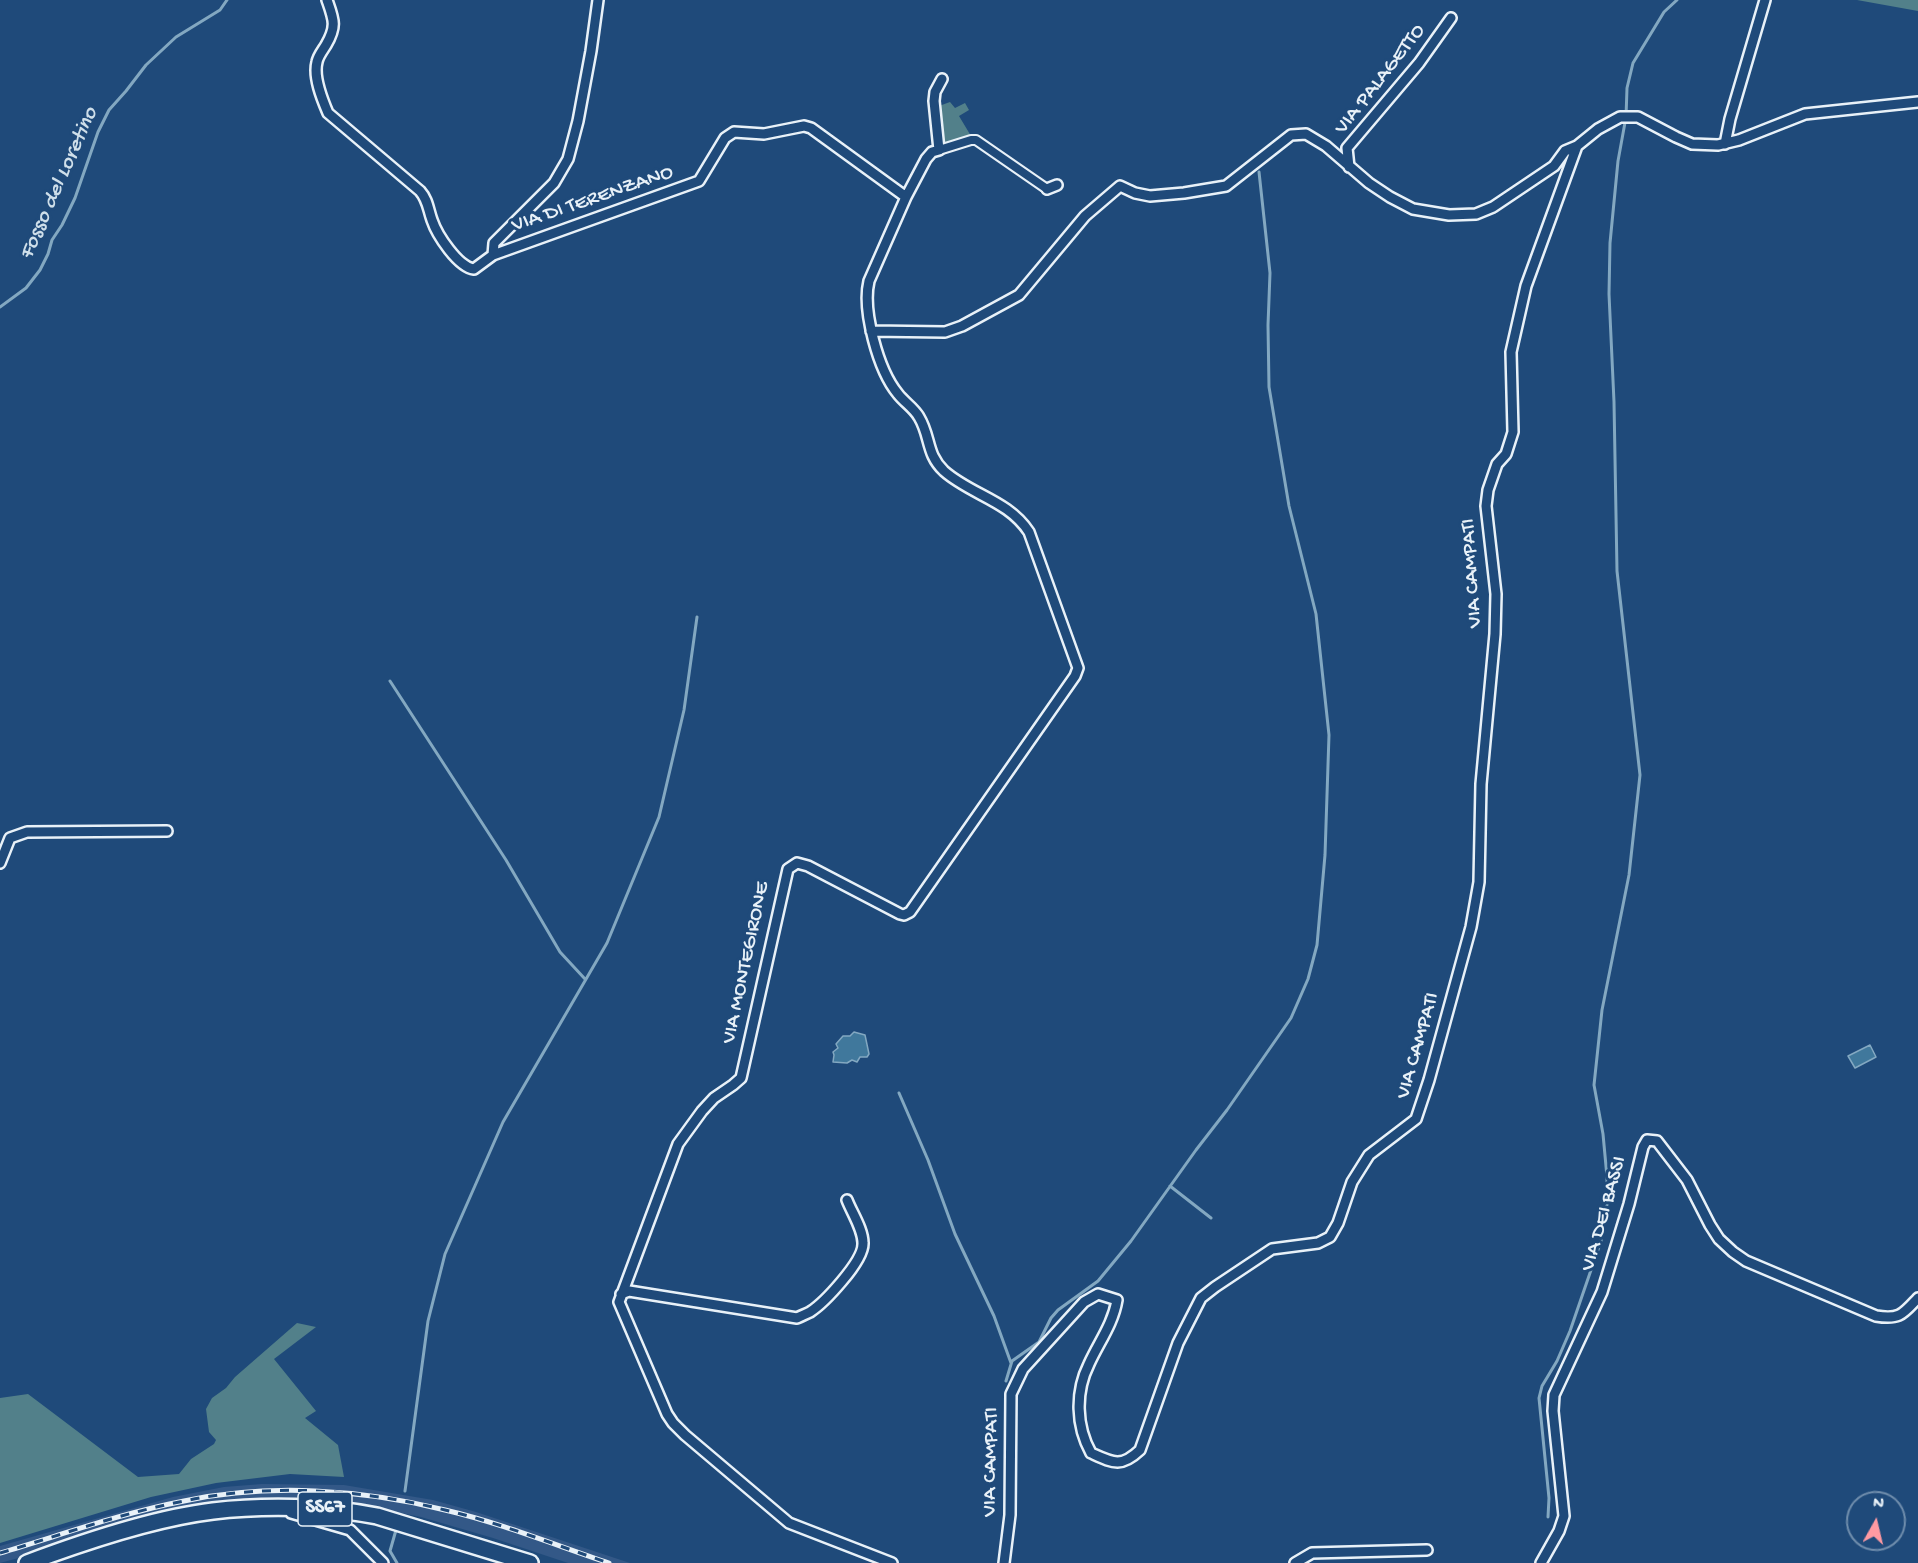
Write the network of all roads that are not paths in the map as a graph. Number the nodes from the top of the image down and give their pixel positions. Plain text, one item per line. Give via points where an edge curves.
1 (327, 0) edge
2 (598, 0) edge
3 (1765, 0) edge
4 (1450, 18) dead end
5 (942, 79) dead end
6 (1918, 102) edge
7 (1725, 144) junction
8 (1577, 147) junction
9 (1347, 148) junction
10 (1329, 149) junction
11 (939, 150) junction
12 (1349, 166) junction
13 (1052, 187) dead end
14 (1150, 196) junction
15 (906, 197) junction
16 (1132, 197) dead end
17 (493, 255) junction
18 (871, 332) junction
19 (167, 831) dead end
20 (0, 863) edge
21 (847, 1200) dead end
22 (621, 1294) junction
23 (1918, 1298) edge
24 (274, 1509) junction
25 (1427, 1550) dead end
26 (27, 1563) edge
27 (383, 1563) edge
28 (530, 1563) edge
29 (892, 1563) edge
30 (1004, 1563) edge
31 (1295, 1563) edge
32 (1541, 1563) edge

1 - 17 street, VIA DI TERENZANO via 334,29 317,60 316,71 328,113 426,198 433,222 463,265 474,269
2 - 17 street via 568,159 554,183 494,243
3 - 7 street
4 - 9 street, VIA PALAGETTO via 1419,63
5 - 11 street via 934,101
6 - 7 street via 1805,114
7 - 8 street via 1692,144 1638,117 1620,117
8 - 12 street via 1565,151 1554,165 1493,207 1476,214 1449,215 1413,209
8 - 30 street, VIA CAMPATI via 1526,286 1511,352 1513,432 1488,490 1496,634 1481,784 1479,882 1471,927 1416,1119 1369,1155 1352,1182 1329,1237 1318,1243 1272,1249 1202,1298 1178,1343 1140,1450 1130,1460 1119,1462 1091,1453 1082,1429 1079,1404 1088,1366 1112,1321 1117,1300 1098,1294 1084,1302 1023,1369 1011,1394 1010,1515
9 - 10 street
9 - 12 street, VIA PALAGETTO
10 - 12 street
10 - 14 street via 1306,134 1291,135 1226,186
11 - 13 street via 976,140
11 - 15 street via 926,159
14 - 16 street
14 - 18 street via 1120,186 1085,216 1019,295 962,326 945,332
15 - 17 street, VIA DI TERENZANO via 811,128 764,134 734,132 716,149 699,182
15 - 18 street via 869,281 866,293
18 - 22 street, VIA MONTEGIRONE via 897,393 919,417 934,460 955,479 1008,509 1029,532 1077,662 1076,676 910,912 900,914 808,866 797,863 788,868 741,1078 714,1098 678,1144
19 - 20 street via 27,832 10,838
21 - 22 street via 863,1243 861,1253 825,1300 797,1318 630,1291
22 - 29 street via 622,1311 673,1423 780,1517
23 - 32 street, VIA DEI BASSI via 1897,1317 1876,1316 1746,1261 1719,1239 1676,1164 1657,1141 1647,1140 1602,1292 1554,1395 1564,1516
24 - 26 main road, SS67 via 186,1516
24 - 27 street via 350,1530
24 - 28 main road, SS67 via 325,1509 377,1516
25 - 31 street via 1312,1553

